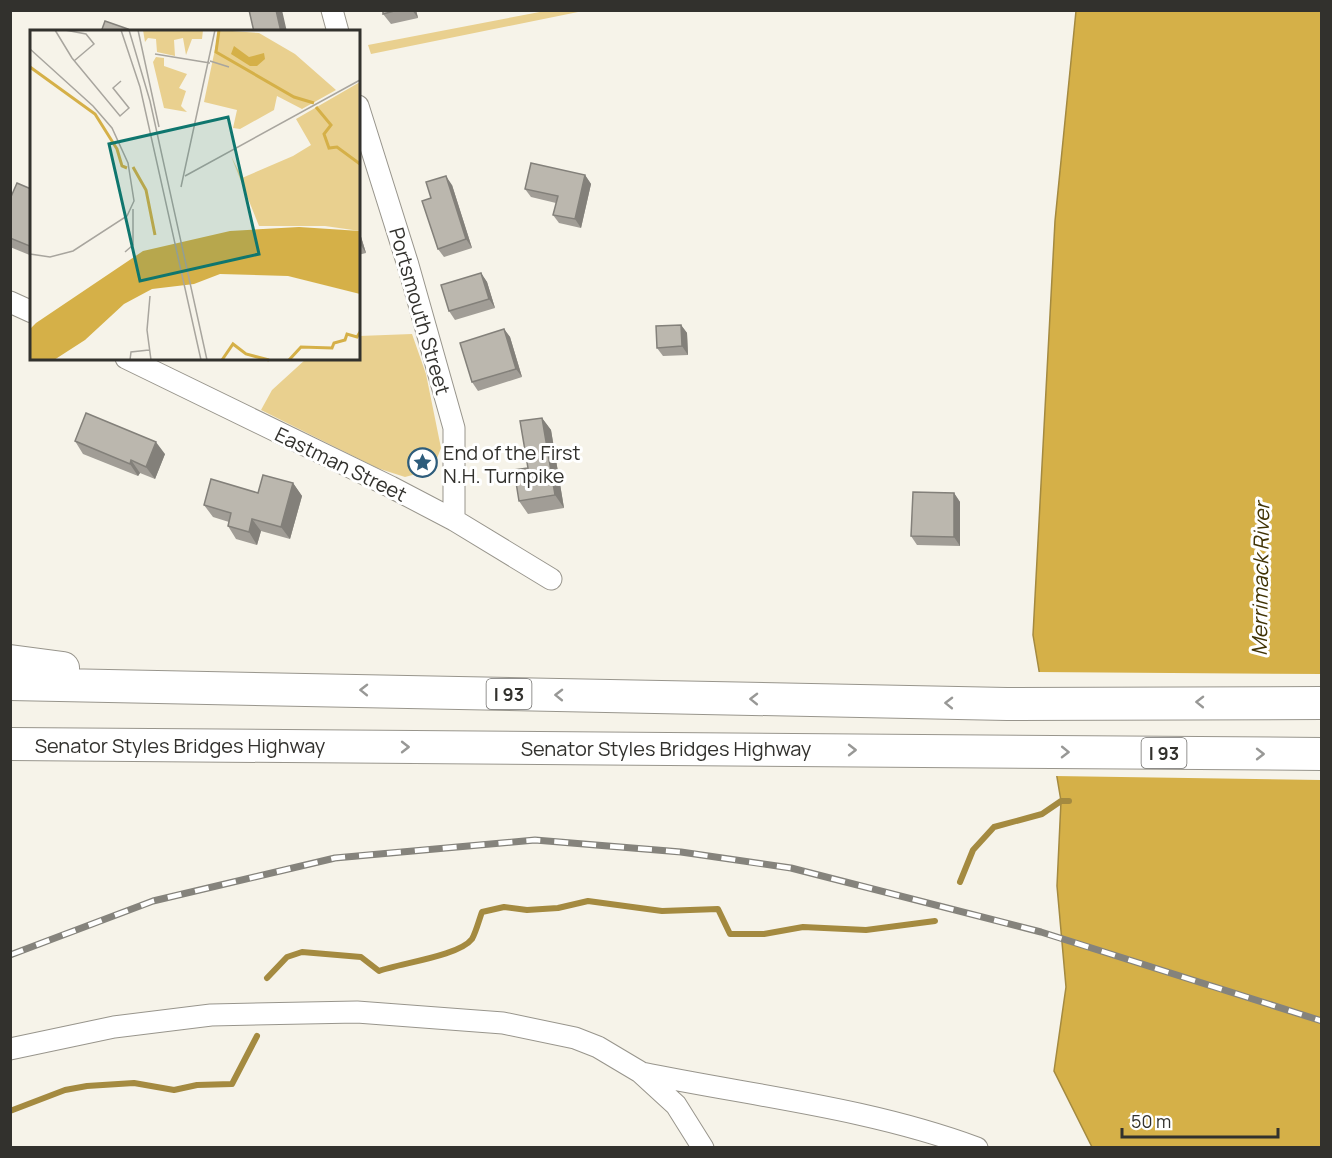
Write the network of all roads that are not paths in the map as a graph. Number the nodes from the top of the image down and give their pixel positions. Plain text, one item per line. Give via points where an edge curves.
1 (332, 10) edge
2 (337, 30) edge
3 (360, 112) edge
4 (10, 302) edge
5 (30, 311) edge
6 (130, 360) edge
7 (454, 520) junction
8 (551, 579) dead end
9 (10, 661) edge
10 (10, 684) edge
11 (191, 686) junction
12 (1322, 704) edge
13 (10, 744) edge
14 (1322, 754) edge
15 (10, 1049) edge
16 (640, 1072) junction
17 (703, 1148) edge
18 (977, 1148) edge

1 - 2 street
3 - 7 street, Portsmouth Street via 454,428
4 - 5 street
6 - 7 street, Eastman Street
7 - 8 street, Eastman Street
9 - 11 highway
10 - 11 highway, I 93
12 -> 11 highway, I 93 via 1007,704
13 -> 14 highway, Senator Styles Bridges Highway / I 93
15 - 16 street via 114,1027 211,1015 357,1012 503,1023 575,1038
16 - 17 street via 676,1105
16 - 18 street via 810,1102 938,1133

